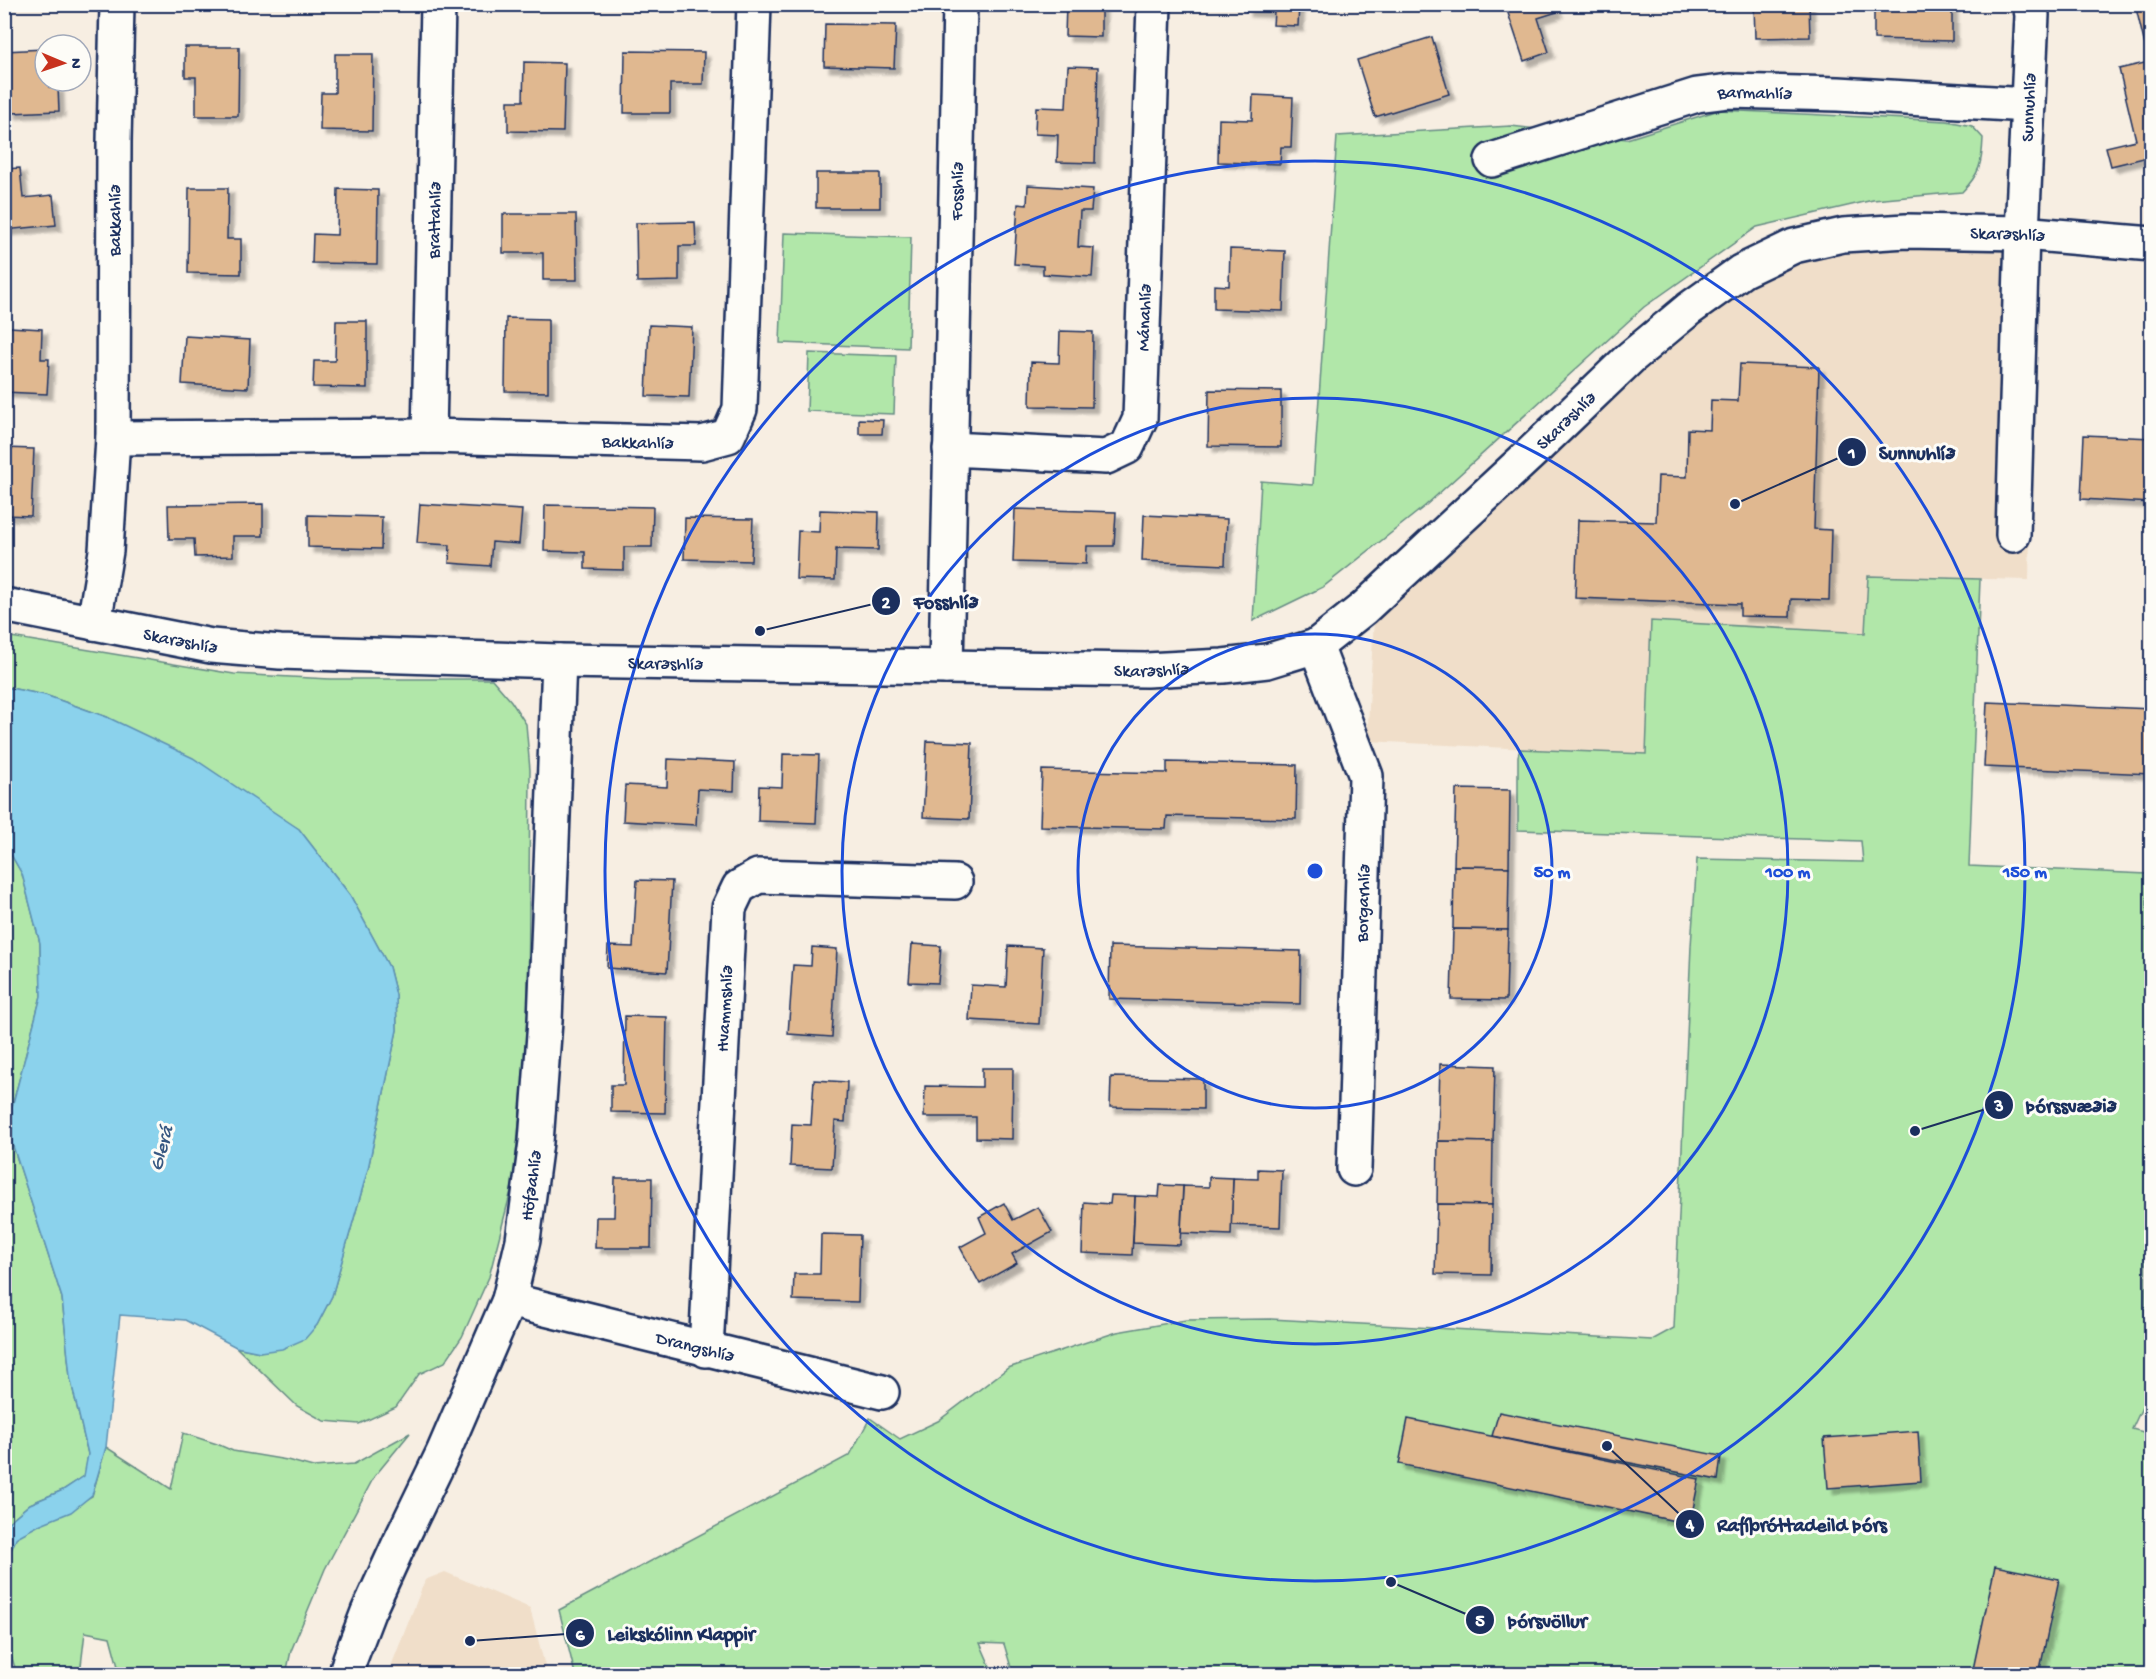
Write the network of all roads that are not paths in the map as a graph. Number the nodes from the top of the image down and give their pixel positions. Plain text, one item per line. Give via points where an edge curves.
1 (117, 4) edge
2 (438, 4) edge
3 (754, 4) edge
4 (960, 4) edge
5 (1154, 4) edge
6 (2030, 4) edge
7 (2028, 105) junction
8 (1492, 160) dead end
9 (2022, 233) junction
10 (2151, 244) edge
11 (429, 436) junction
12 (113, 438) junction
13 (951, 449) junction
14 (2013, 535) dead end
15 (4, 605) edge
16 (94, 623) junction
17 (1316, 646) junction
18 (559, 661) junction
19 (946, 667) junction
20 (956, 882) dead end
21 (1354, 1169) dead end
22 (509, 1300) junction
23 (706, 1350) junction
24 (882, 1392) dead end
25 (346, 1674) edge

1 - 12 street, Bakkahlíð
2 - 11 street, Brattahlíð
3 - 11 street, Bakkahlíð via 740,409 728,436 702,443
4 - 13 street, Fosshlíð
5 - 13 street, Mánahlíð via 1140,419 1127,447 1106,457
6 - 7 street, Sunnuhlíð
7 - 8 street, Barmahlíð via 1729,91 1697,96
7 - 9 street, Sunnuhlíð
9 - 10 street, Skarðshlíð
9 - 14 street, Sunnuhlíð
9 - 17 street, Skarðshlíð via 1906,231 1844,235 1794,246 1742,271 1629,358 1364,608
11 - 12 street, Bakkahlíð
12 - 16 street, Bakkahlíð via 106,551
13 - 19 street, Fosshlíð
15 - 16 street, Skarðshlíð
16 - 18 street, Skarðshlíð via 211,646 280,652
17 - 19 street, Skarðshlíð via 1267,661 1201,667
17 - 21 street, Borgarhlíð via 1366,776
18 - 19 street, Skarðshlíð
18 - 22 street, Höfðahlíð via 537,1131 523,1240
20 - 23 street, Hvammshlíð via 758,876 739,887 729,908
22 - 23 street, Drangshlíð
22 - 25 street, Höfðahlíð via 465,1406 368,1612
23 - 24 street, Drangshlíð

